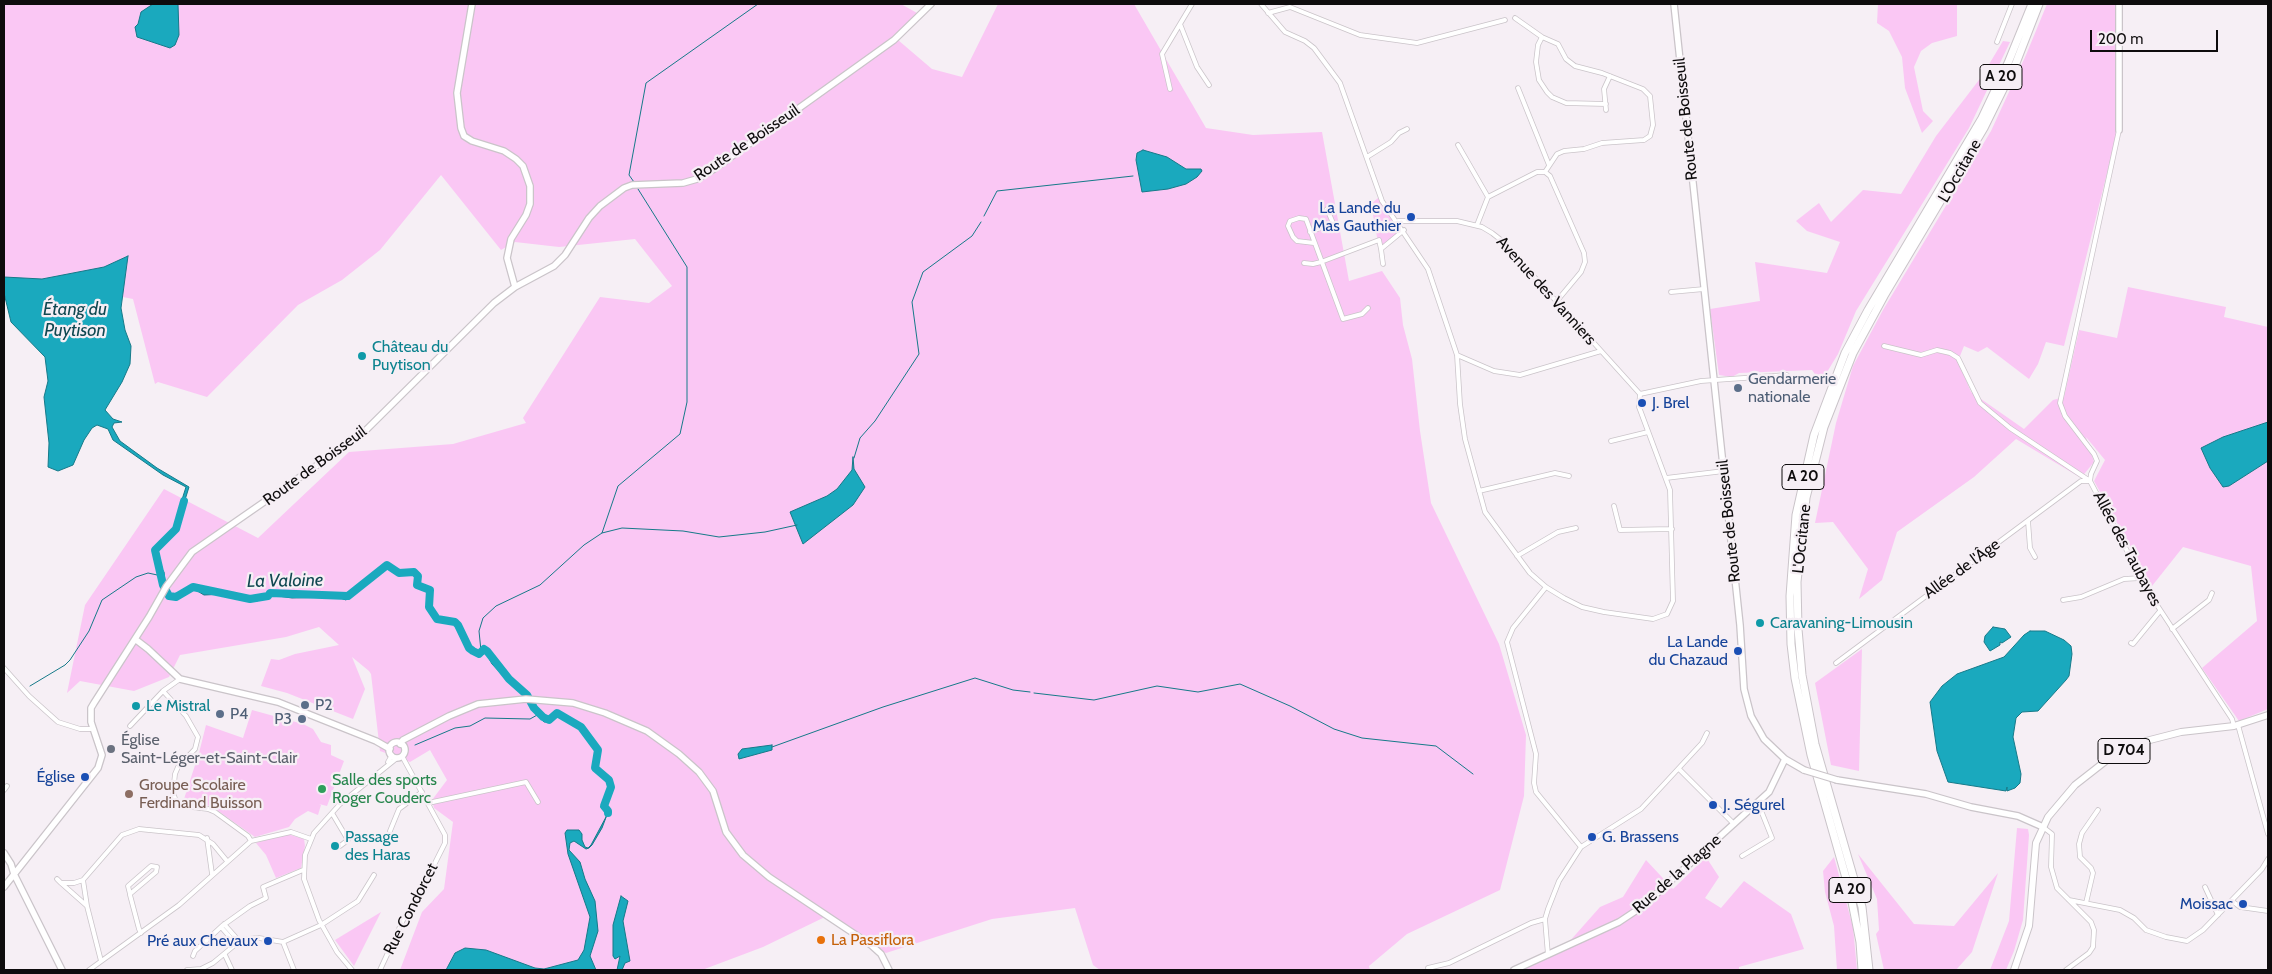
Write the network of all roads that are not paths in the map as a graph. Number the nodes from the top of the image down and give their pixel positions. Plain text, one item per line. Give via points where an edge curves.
1 (472, 4) edge
2 (931, 4) edge
3 (1192, 4) edge
4 (1260, 4) edge
5 (1674, 4) edge
6 (2012, 4) edge
7 (2028, 4) edge
8 (2032, 4) edge
9 (2039, 4) edge
10 (2119, 4) edge
11 (1268, 13) junction
12 (1516, 18) dead end
13 (1505, 20) dead end
14 (1180, 24) junction
15 (2019, 36) junction
16 (1542, 38) junction
17 (1997, 42) dead end
18 (1610, 76) junction
19 (1209, 85) dead end
20 (1518, 88) dead end
21 (1170, 89) dead end
22 (1606, 104) junction
23 (1606, 110) dead end
24 (1407, 129) dead end
25 (2119, 130) joint
26 (1458, 145) dead end
27 (1367, 157) junction
28 (1549, 165) junction
29 (1545, 172) junction
30 (1488, 197) junction
31 (1327, 209) dead end
32 (1398, 222) junction
33 (1477, 225) junction
34 (1404, 230) junction
35 (1310, 232) junction
36 (1314, 243) junction
37 (1380, 249) junction
38 (1321, 262) junction
39 (1304, 263) dead end
40 (1383, 264) dead end
41 (515, 287) junction
42 (1704, 289) junction
43 (1671, 292) dead end
44 (1556, 302) junction
45 (1368, 308) dead end
46 (1884, 346) dead end
47 (1601, 351) junction
48 (1457, 355) junction
49 (1787, 375) dead end
50 (1714, 380) junction
51 (1640, 394) junction
52 (1648, 432) junction
53 (1611, 441) dead end
54 (1724, 471) junction
55 (1569, 476) dead end
56 (1666, 478) junction
57 (2090, 481) junction
58 (1479, 492) junction
59 (1614, 506) dead end
60 (2028, 521) junction
61 (1576, 528) dead end
62 (1672, 529) junction
63 (1516, 556) junction
64 (2035, 557) dead end
65 (2141, 578) junction
66 (1546, 587) junction
67 (2212, 593) dead end
68 (2063, 600) dead end
69 (2160, 611) junction
70 (2172, 628) junction
71 (135, 639) junction
72 (2131, 643) dead end
73 (1836, 663) dead end
74 (4, 668) edge
75 (180, 679) junction
76 (163, 692) junction
77 (2268, 715) edge
78 (2236, 725) junction
79 (130, 726) dead end
80 (93, 729) junction
81 (1707, 733) dead end
82 (397, 746) junction
83 (397, 756) junction
84 (1785, 759) junction
85 (1679, 769) junction
86 (422, 792) junction
87 (538, 802) dead end
88 (428, 803) junction
89 (1758, 803) junction
90 (2098, 810) dead end
91 (332, 813) junction
92 (1734, 824) junction
93 (2043, 827) junction
94 (390, 832) dead end
95 (2268, 834) edge
96 (206, 838) junction
97 (311, 839) junction
98 (251, 841) junction
99 (340, 846) dead end
100 (1581, 847) junction
101 (4, 853) edge
102 (1742, 856) dead end
103 (2268, 859) edge
104 (226, 861) junction
105 (304, 870) junction
106 (14, 874) junction
107 (212, 874) junction
108 (374, 875) dead end
109 (57, 879) dead end
110 (83, 880) junction
111 (61, 883) junction
112 (4, 887) edge
113 (2205, 887) dead end
114 (130, 894) junction
115 (2069, 900) junction
116 (2232, 901) junction
117 (2086, 903) junction
118 (87, 906) junction
119 (2268, 910) edge
120 (2218, 915) junction
121 (1545, 919) junction
122 (223, 925) junction
123 (321, 925) junction
124 (140, 933) junction
125 (283, 942) junction
126 (238, 943) junction
127 (1868, 950) junction
128 (1548, 954) junction
129 (225, 955) junction
130 (193, 956) dead end
131 (101, 961) junction
132 (1428, 968) dead end
133 (62, 970) edge
134 (88, 970) edge
135 (187, 970) edge
136 (232, 970) edge
137 (294, 970) edge
138 (352, 970) edge
139 (380, 970) edge
140 (889, 970) edge
141 (1514, 970) edge
142 (1862, 970) edge
143 (1869, 970) edge
144 (1873, 970) edge
145 (2014, 970) edge
146 (2066, 970) edge

1 - 41 main road via 457,93 461,128 464,136 472,141 516,158 523,166 530,186 530,204 511,239 507,258
2 - 41 main road, Route de Boisseuil via 894,40 703,176 683,183 624,188 589,218 554,266
3 - 14 street
4 - 11 street
5 - 42 main road, Route de Boisseuil
6 - 17 street
7 - 15 highway
8 - 15 highway, L'Occitane / A 20
9 - 127 highway, L'Occitane / A 20 via 2022,49 1984,128 1853,354 1824,427 1806,498 1797,582 1802,675 1815,744 1862,908
10 - 25 main road
11 - 13 street via 1290,7 1360,35 1417,43
11 - 27 street via 1285,32 1314,48 1340,83
12 - 16 street
14 - 19 street via 1197,67
14 - 21 street via 1162,54
15 - 142 highway, L'Occitane / A 20 via 1966,147 1845,353 1814,435 1796,515 1790,596 1794,673 1804,728 1850,892
16 - 18 street via 1558,44 1574,66
16 - 22 street via 1536,62 1547,92 1559,101
18 - 22 street via 1604,89
18 - 28 street via 1648,92 1653,126 1650,136 1644,140 1602,143 1564,151 1557,154
20 - 28 street
22 - 23 street
24 - 27 street
25 - 57 street, Allée des Taubayes via 2060,403 2065,416 2097,461
26 - 30 street
27 - 32 street via 1382,201
28 - 29 street
29 - 30 street via 1537,172
29 - 44 street via 1554,185 1585,262 1581,272
30 - 33 street
31 - 35 street via 1333,223
32 - 33 street, Avenue des Vanniers via 1457,221
32 - 34 street
33 - 44 street, Avenue des Vanniers via 1501,240
34 - 37 street
34 - 48 street via 1428,268
35 - 36 street
35 - 36 street via 1306,219 1290,221 1288,226 1292,237 1297,241
36 - 38 street
37 - 38 street via 1379,240
37 - 40 street
38 - 39 street
38 - 45 street via 1343,319 1362,314
41 - 71 main road, Route de Boisseuil via 494,303 362,434 192,552 166,586
42 - 43 street
42 - 50 main road, Route de Boisseuil
44 - 47 street, Avenue des Vanniers
46 - 57 street via 1920,355 1937,350 1950,352 1958,358 1980,403 2010,428
47 - 48 street via 1520,375 1494,371
47 - 51 street, Avenue des Vanniers
48 - 58 street via 1465,439
49 - 50 street
50 - 51 street
50 - 54 main road, Route de Boisseuil
51 - 52 street via 1639,407
52 - 53 street
52 - 56 street
54 - 56 street
54 - 84 main road, Route de Boisseuil via 1747,702 1760,734
55 - 58 street via 1555,473
56 - 62 street
57 - 60 street, Allée de l'Âge via 2082,481
57 - 65 street, Allée des Taubayes
58 - 63 street via 1485,512
59 - 62 street via 1620,530
60 - 64 street via 2030,548
60 - 73 street, Allée de l'Âge
61 - 63 street via 1558,532
62 - 66 street via 1673,601 1661,618 1653,620 1582,607
63 - 66 street
65 - 68 street via 2124,579 2081,597
65 - 69 street, Allée des Taubayes
66 - 100 street via 1512,628 1507,642 1536,754 1536,792
67 - 70 street via 2209,600
69 - 70 street, Allée des Taubayes
69 - 72 street
70 - 78 street, Allée des Taubayes
71 - 75 main road
71 - 80 main road, Route de Boisseuil via 94,702 90,715
74 - 80 street via 58,722 74,728
75 - 76 street
75 - 82 main road via 278,702 376,741
76 - 79 street
76 - 98 street via 186,716 198,737 196,749 175,774 173,793 176,800 184,806 215,812
77 - 78 main road, D 704
78 - 93 main road, D 704 via 2170,734 2118,754 2075,786 2054,808
78 - 95 street, Allée des Taubayes
80 - 106 main road, Route de Boisseuil via 102,755 98,768
81 - 85 street
82 - 83 main road
82 - 83 main road
82 - 140 main road via 449,716 478,704 526,699 573,703 647,731 699,772 713,791 726,832 743,855 769,877 871,945 881,954
83 - 86 street
83 - 91 street
84 - 89 main road, Rue de la Plagne via 1773,786
84 - 93 main road, Route de Boisseuil, bridge via 1804,770 1837,780 1914,792 2018,816
85 - 92 street
85 - 100 street via 1641,809
86 - 88 street
86 - 94 street via 400,809
87 - 88 street via 526,782
88 - 139 street, Rue Condorcet via 445,835 443,848 431,876 404,918
89 - 92 main road, Rue de la Plagne
89 - 102 street via 1772,838
90 - 117 street via 2082,833 2079,844 2080,857 2093,873
91 - 97 street
91 - 99 street via 348,840
92 - 128 main road, Rue de la Plagne via 1643,906 1619,922
93 - 115 street via 2052,834 2051,867 2057,888
93 - 145 main road, D 704 via 2034,850 2029,926
96 - 104 street
96 - 107 street
96 - 110 street via 134,830 122,835
97 - 98 street via 291,832
97 - 105 street
98 - 104 street
100 - 121 street via 1559,881
101 - 106 main road
103 - 116 street
104 - 107 street
105 - 122 street via 263,887 266,898
105 - 123 street via 306,887
106 - 112 main road, Route de Boisseuil
106 - 133 main road
107 - 124 street via 179,905
108 - 123 street via 358,901
109 - 111 street
110 - 111 street
110 - 118 street
111 - 118 street
113 - 120 street
114 - 114 street via 128,886 151,866 157,867 156,872
114 - 124 street
115 - 117 street
115 - 146 street via 2091,922 2094,939 2089,954
116 - 119 street via 2240,907
116 - 120 street
117 - 120 street via 2128,913 2146,930 2182,941 2193,938
118 - 131 street
121 - 128 street
121 - 132 street via 1449,963
122 - 126 street
122 - 130 street
123 - 125 street
123 - 138 street
124 - 131 street
125 - 126 street via 259,938
125 - 137 street
126 - 129 street
127 - 143 highway, L'Occitane / A 20
127 - 144 highway
128 - 141 main road, Rue de la Plagne
129 - 135 street via 201,969
129 - 136 street
131 - 134 street

